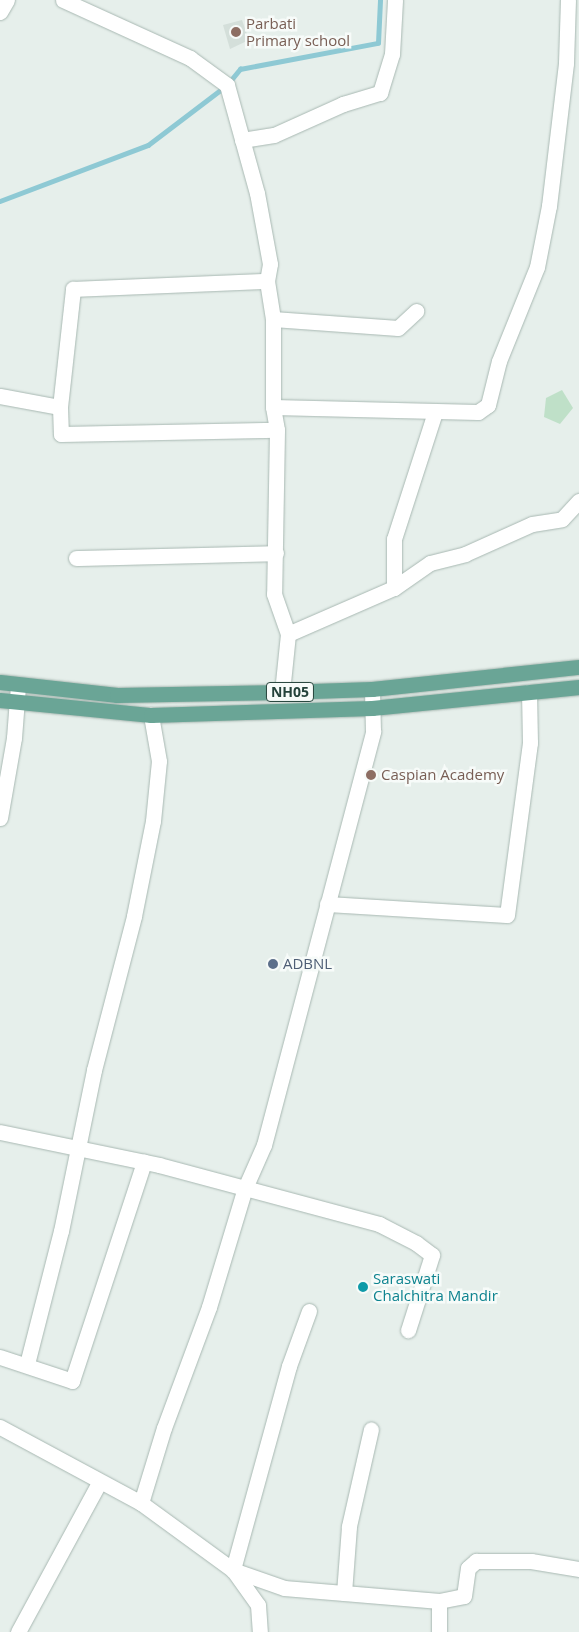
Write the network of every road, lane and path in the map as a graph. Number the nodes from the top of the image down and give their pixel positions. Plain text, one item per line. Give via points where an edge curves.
1 (7, 0) edge
2 (64, 0) edge
3 (395, 0) edge
4 (568, 0) edge
5 (0, 12) edge
6 (573, 65) edge
7 (242, 140) junction
8 (267, 281) junction
9 (416, 311) dead end
10 (273, 319) junction
11 (0, 396) edge
12 (60, 407) junction
13 (273, 407) junction
14 (436, 412) junction
15 (277, 430) junction
16 (579, 501) edge
17 (276, 552) junction
18 (76, 558) dead end
19 (394, 588) junction
20 (288, 634) junction
21 (579, 667) edge
22 (0, 682) edge
23 (18, 686) junction
24 (579, 687) edge
25 (372, 689) junction
26 (282, 692) junction
27 (529, 692) junction
28 (0, 700) edge
29 (17, 703) junction
30 (372, 708) junction
31 (151, 715) junction
32 (0, 818) edge
33 (327, 904) junction
34 (0, 1132) edge
35 (77, 1148) junction
36 (144, 1162) junction
37 (245, 1188) junction
38 (309, 1311) dead end
39 (408, 1330) dead end
40 (0, 1357) edge
41 (27, 1364) junction
42 (0, 1427) edge
43 (371, 1429) dead end
44 (99, 1483) junction
45 (141, 1503) junction
46 (579, 1569) edge
47 (233, 1570) junction
48 (344, 1594) junction
49 (439, 1601) junction
50 (18, 1632) edge
51 (260, 1632) edge
52 (439, 1632) edge

1 - 5 street
2 - 7 street via 190,58 227,85
3 - 7 street via 392,54 380,93 343,104 274,135
4 - 6 street
6 - 14 street via 537,267 499,361 488,405 478,412
7 - 8 street via 257,193 270,264
8 - 10 street
8 - 12 street via 73,288
9 - 10 street via 398,328
10 - 13 street
11 - 12 street
12 - 15 street via 60,434
13 - 14 street via 380,407
13 - 15 street
14 - 19 street via 394,540
15 - 17 street
16 - 19 street via 562,519 532,524 465,554 430,563
17 - 18 street
17 - 20 street via 274,594
19 - 20 street
20 - 26 street
21 - 25 main road, NH05
22 - 23 main road, NH05
23 - 26 main road, NH05 via 117,695
23 - 29 street
24 - 27 main road, NH05
25 - 26 main road, NH05
25 - 30 street
27 - 30 main road, NH05
27 - 33 street via 530,744 507,915
28 - 29 main road, NH05
29 - 31 main road, NH05
29 - 32 street
30 - 31 main road, NH05
30 - 33 street via 373,731
31 - 35 street via 159,762 153,822 134,916
33 - 37 street via 264,1145
34 - 35 street
35 - 36 street
35 - 41 street
36 - 37 street
36 - 41 street via 72,1381
37 - 39 street via 379,1224 432,1255
37 - 45 street via 209,1308 164,1428
38 - 47 street via 289,1366
40 - 41 street
42 - 44 street
43 - 48 street via 349,1526
44 - 45 street
44 - 50 street
45 - 47 street
46 - 49 street via 531,1562 476,1560 468,1568 464,1596
47 - 48 street via 284,1588
47 - 51 street via 258,1605
48 - 49 street
49 - 52 street

